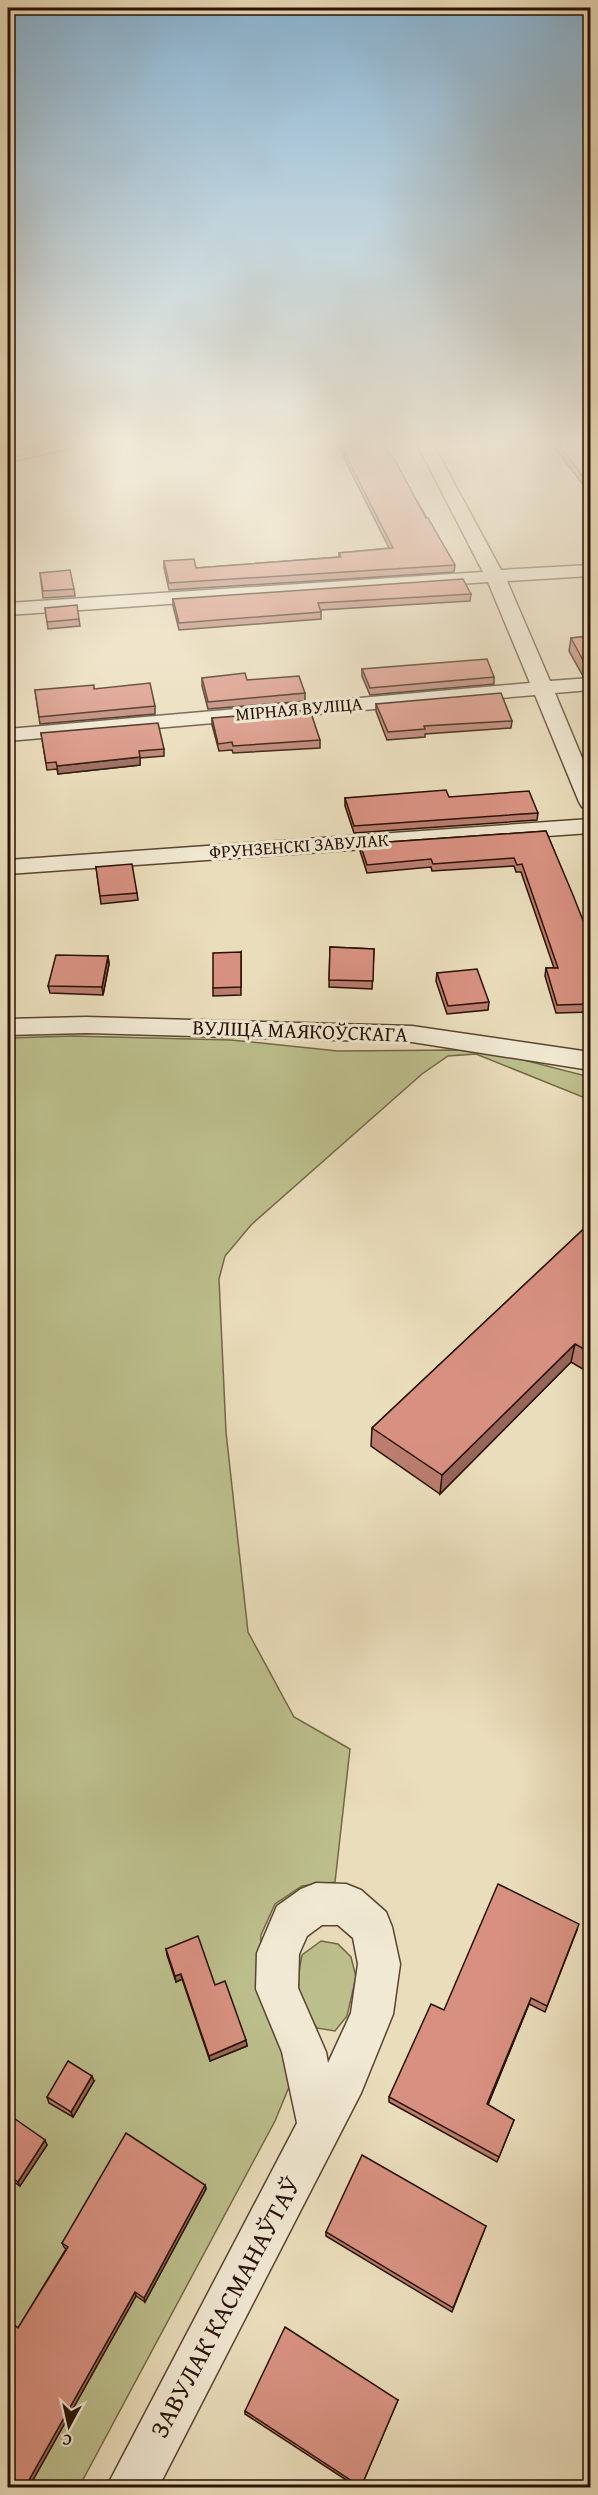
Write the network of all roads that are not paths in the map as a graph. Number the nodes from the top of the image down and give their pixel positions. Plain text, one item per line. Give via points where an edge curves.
1 (487, 560) edge
2 (591, 570) edge
3 (495, 576) junction
4 (8, 609) edge
5 (591, 684) edge
6 (541, 688) junction
7 (8, 735) edge
8 (591, 802) edge
9 (591, 826) edge
10 (8, 867) edge
11 (8, 1026) edge
12 (591, 1061) edge
13 (320, 2126) dead end
14 (131, 2487) edge

1 - 3 street
2 - 3 street
3 - 4 street
3 - 6 street
5 - 6 street, МІРНАЯ ВУЛІЦА
6 - 7 street, МІРНАЯ ВУЛІЦА
6 - 8 street
9 - 10 street, ФРУНЗЕНСКІ ЗАВУЛАК
11 - 12 street, ВУЛІЦА МАЯКОЎСКАГА via 412,1034
13 - 14 street, ЗАВУЛАК КАСМАНАЎТАЎ

